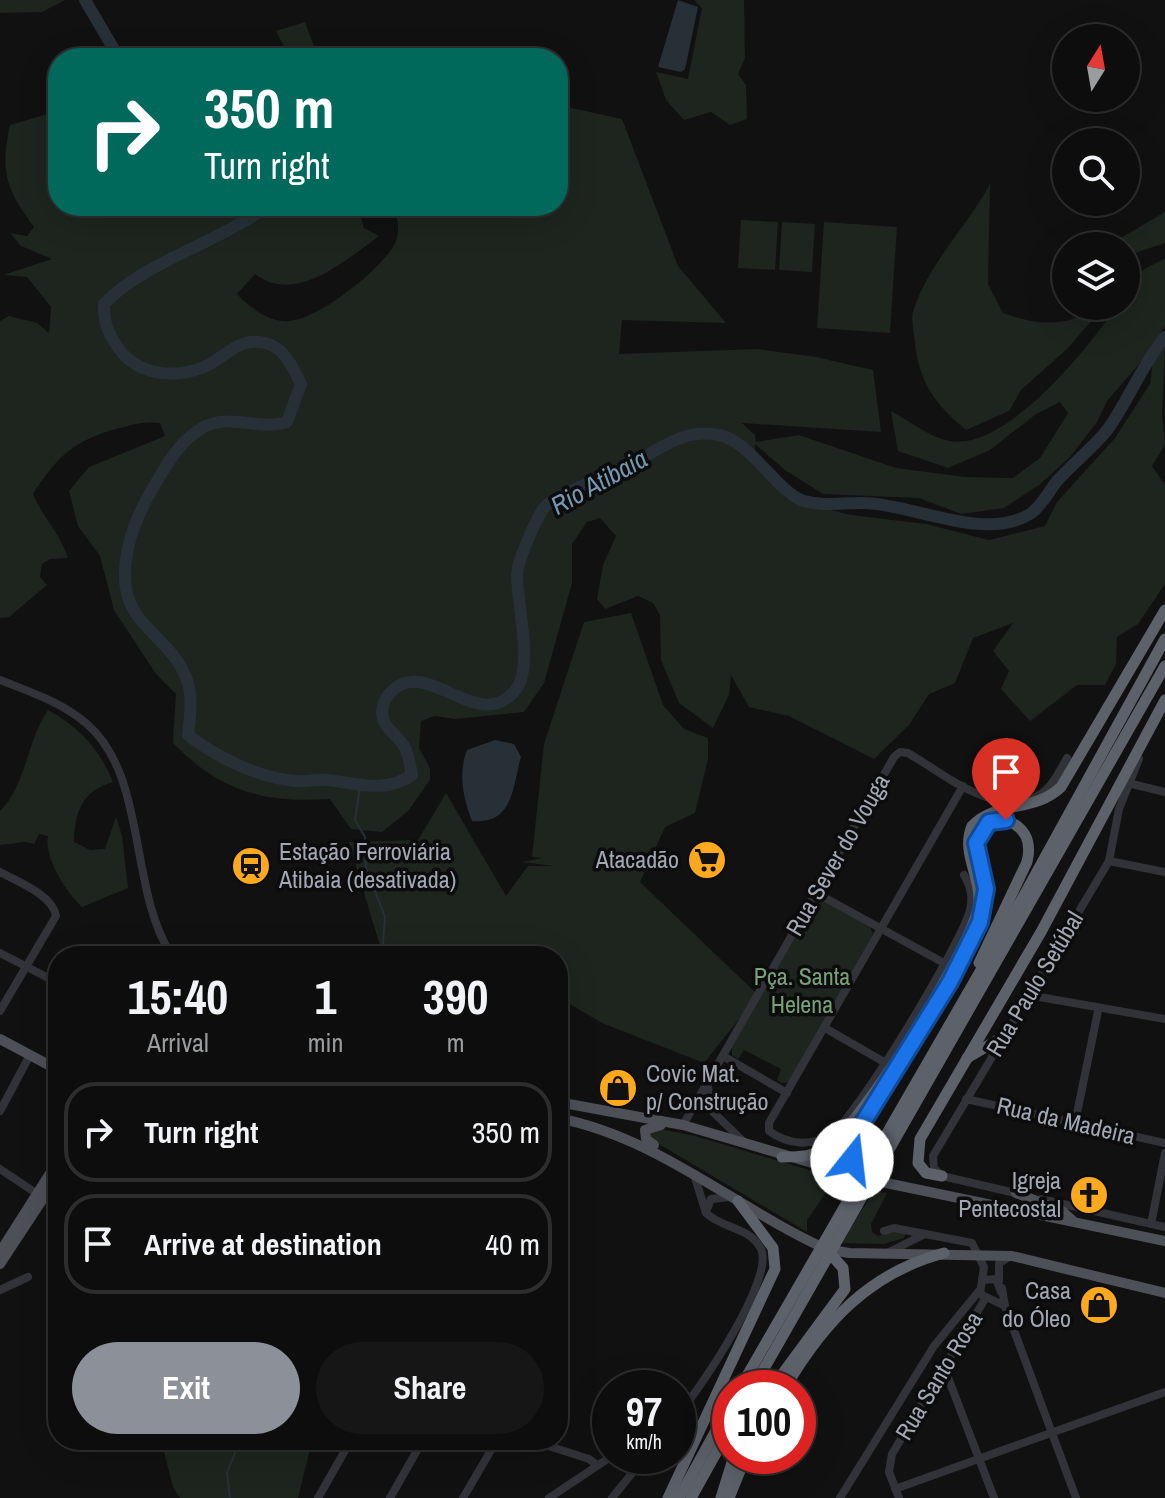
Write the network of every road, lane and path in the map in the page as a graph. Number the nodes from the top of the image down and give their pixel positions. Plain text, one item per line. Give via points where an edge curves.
1 (1165, 610) edge
2 (1165, 639) edge
3 (1165, 666) edge
4 (0, 680) edge
5 (1165, 700) edge
6 (1157, 717) junction
7 (1067, 758) dead end
8 (1128, 783) junction
9 (963, 786) junction
10 (1165, 792) edge
11 (1109, 861) junction
12 (0, 872) edge
13 (1165, 872) edge
14 (964, 875) dead end
15 (816, 893) junction
16 (880, 929) junction
17 (167, 946) edge
18 (0, 953) edge
19 (944, 963) junction
20 (27, 966) junction
21 (48, 978) edge
22 (969, 989) junction
23 (1028, 995) junction
24 (0, 1011) edge
25 (1098, 1011) junction
26 (1165, 1019) edge
27 (825, 1028) junction
28 (1001, 1038) junction
29 (0, 1039) edge
30 (30, 1055) junction
31 (723, 1056) junction
32 (967, 1059) junction
33 (884, 1062) junction
34 (48, 1065) edge
35 (708, 1082) junction
36 (787, 1093) junction
37 (966, 1099) junction
38 (568, 1105) edge
39 (0, 1111) edge
40 (568, 1120) edge
41 (1075, 1123) junction
42 (681, 1125) junction
43 (1165, 1143) edge
44 (756, 1149) junction
45 (1165, 1153) edge
46 (782, 1157) junction
47 (877, 1158) junction
48 (673, 1160) junction
49 (0, 1169) edge
50 (693, 1173) junction
51 (942, 1176) junction
52 (48, 1180) edge
53 (48, 1187) edge
54 (861, 1187) junction
55 (1016, 1193) junction
56 (40, 1195) junction
57 (734, 1199) junction
58 (706, 1213) junction
59 (1073, 1221) junction
60 (1151, 1224) junction
61 (1165, 1227) edge
62 (884, 1231) dead end
63 (925, 1234) junction
64 (1165, 1241) edge
65 (826, 1249) junction
66 (0, 1252) edge
67 (887, 1253) junction
68 (944, 1253) junction
69 (978, 1253) junction
70 (1012, 1256) junction
71 (0, 1264) edge
72 (814, 1271) junction
73 (28, 1277) dead end
74 (982, 1281) junction
75 (1000, 1285) junction
76 (0, 1290) edge
77 (979, 1291) junction
78 (1162, 1291) edge
79 (989, 1300) junction
80 (1005, 1306) junction
81 (944, 1367) junction
82 (751, 1370) edge
83 (762, 1370) edge
84 (785, 1370) edge
85 (797, 1370) edge
86 (696, 1387) edge
87 (1165, 1392) edge
88 (1050, 1430) junction
89 (712, 1438) edge
90 (345, 1450) edge
91 (417, 1450) edge
92 (491, 1450) edge
93 (561, 1450) edge
94 (978, 1457) junction
95 (592, 1461) edge
96 (712, 1464) edge
97 (592, 1468) edge
98 (631, 1474) edge
99 (728, 1474) edge
100 (737, 1474) edge
101 (897, 1494) edge
102 (318, 1498) edge
103 (390, 1498) edge
104 (463, 1498) edge
105 (549, 1498) edge
106 (612, 1498) edge
107 (668, 1498) edge
108 (679, 1498) edge
109 (694, 1498) edge
110 (721, 1498) edge
111 (729, 1498) edge
112 (840, 1498) edge
113 (994, 1498) edge
114 (1076, 1498) edge

1 - 46 highway via 1061,787 1037,804 995,809 972,826 968,850 979,889 973,923 876,1090 828,1146 803,1157
2 - 22 highway
3 - 47 highway
4 - 17 street via 65,708 104,743 123,786 154,921
5 - 6 highway
6 - 8 street, Rua Paulo Setúbal
6 - 32 highway
7 - 9 street via 1048,788 1024,799 993,799
8 - 10 street
8 - 11 street, Rua Paulo Setúbal
9 - 15 street, Rua Sever do Vouga via 900,752
9 - 16 street
11 - 13 street
11 - 23 street, Rua Paulo Setúbal
12 - 20 street via 56,911
14 - 19 street via 970,885 970,909
15 - 16 street
15 - 31 street, Rua Sever do Vouga
16 - 19 street
16 - 27 street
18 - 20 street
19 - 33 street
20 - 21 street
20 - 24 street
22 - 47 highway
22 - 54 highway via 1027,862 1026,833 1006,820 989,822 979,834 976,853 985,906 967,953 852,1142
23 - 25 street
23 - 28 street, Rua Paulo Setúbal
25 - 26 street
25 - 41 street
27 - 33 street
27 - 36 street
28 - 32 highway
28 - 37 street, Rua Paulo Setúbal
29 - 30 main road
30 - 34 main road
30 - 39 street
31 - 35 street, Rua Sever do Vouga
31 - 36 street
32 - 51 highway via 920,1139 918,1163 926,1173
33 - 36 street via 842,1125 815,1142 791,1142 768,1128
35 - 42 street, Rua Sever do Vouga
35 - 44 street via 711,1110
37 - 41 street, Rua da Madeira
37 - 51 street, Rua Paulo Setúbal via 933,1156 934,1168
38 - 42 main road
40 - 48 main road via 609,1130
41 - 43 street, Rua da Madeira
42 - 44 main road
42 - 48 main road via 650,1126 644,1135
44 - 46 main road
45 - 60 street
46 - 54 main road
47 - 54 highway
48 - 50 main road
49 - 56 street
50 - 57 main road
50 - 58 street
51 - 55 street
52 - 56 main road
53 - 56 main road
54 - 59 main road
54 - 72 highway
55 - 59 main road via 1062,1211
55 - 60 street
56 - 66 main road
56 - 71 main road
57 - 58 street via 711,1199
57 - 65 main road
57 - 107 highway via 773,1248 775,1269
58 - 86 street via 751,1237 762,1251 764,1269 755,1295
59 - 64 main road
60 - 61 street
62 - 63 street
63 - 67 street
63 - 69 street via 969,1241
65 - 67 main road
65 - 84 highway via 843,1268 845,1289
67 - 68 main road
68 - 69 main road
68 - 85 highway via 896,1269 859,1293
69 - 70 main road
69 - 74 street
70 - 75 street, Rua Santo Rosa via 999,1263
70 - 78 main road
72 - 82 highway
72 - 83 highway
73 - 76 street
74 - 75 street via 992,1277
74 - 77 street
75 - 79 street, Rua Santo Rosa
75 - 80 street
77 - 79 street
77 - 112 street via 934,1346
79 - 80 street
79 - 81 street, Rua Santo Rosa
80 - 88 street
81 - 94 street
81 - 101 street, Rua Santo Rosa via 892,1454 889,1472
87 - 88 street
88 - 94 street
88 - 114 street
89 - 108 highway
90 - 102 street
91 - 103 street
92 - 104 street
93 - 95 street
94 - 101 street
94 - 113 street
96 - 109 highway
97 - 105 street
98 - 106 street
99 - 110 highway
100 - 111 highway

